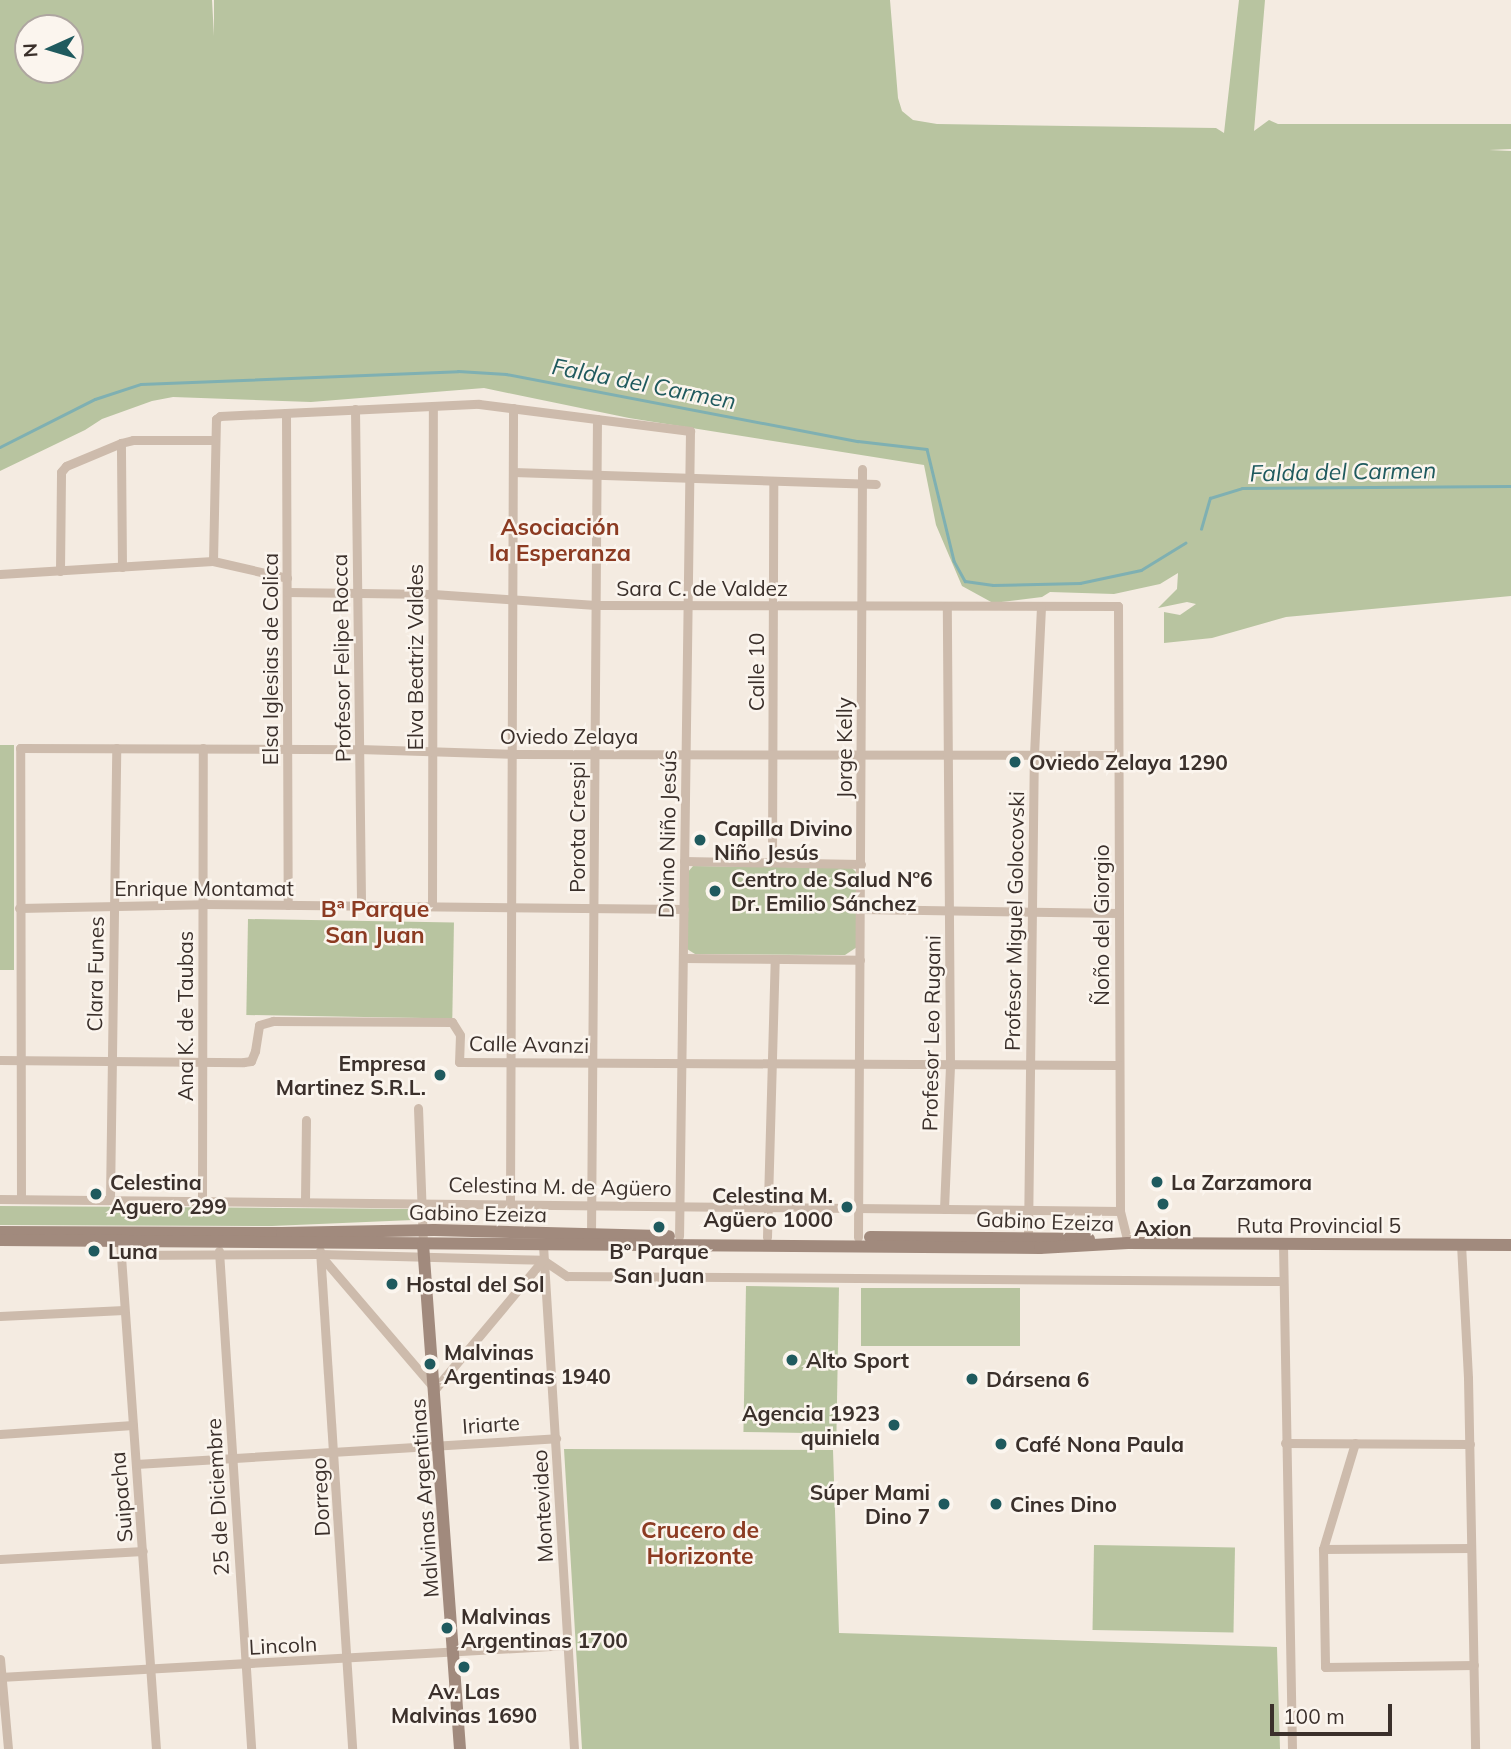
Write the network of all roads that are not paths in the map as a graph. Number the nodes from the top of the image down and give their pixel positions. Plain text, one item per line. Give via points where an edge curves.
1 (433, 408) junction
2 (513, 408) junction
3 (355, 409) junction
4 (286, 413) junction
5 (597, 419) junction
6 (215, 440) junction
7 (121, 443) junction
8 (862, 468) dead end
9 (513, 472) junction
10 (597, 475) junction
11 (689, 477) junction
12 (773, 481) junction
13 (862, 484) junction
14 (876, 484) dead end
15 (214, 561) junction
16 (122, 567) junction
17 (60, 571) junction
18 (0, 574) edge
19 (287, 578) junction
20 (287, 592) junction
21 (433, 594) junction
22 (357, 595) junction
23 (513, 601) junction
24 (596, 606) junction
25 (687, 606) junction
26 (774, 606) junction
27 (862, 606) junction
28 (947, 606) junction
29 (1041, 606) junction
30 (1118, 606) joint
31 (116, 748) junction
32 (203, 748) junction
33 (359, 749) junction
34 (288, 750) junction
35 (432, 752) junction
36 (514, 754) junction
37 (595, 754) junction
38 (685, 754) junction
39 (774, 754) junction
40 (861, 755) junction
41 (950, 755) junction
42 (1034, 755) junction
43 (1118, 755) junction
44 (684, 861) junction
45 (772, 862) junction
46 (861, 864) junction
47 (203, 904) junction
48 (288, 905) junction
49 (361, 905) junction
50 (114, 906) junction
51 (432, 906) junction
52 (512, 907) junction
53 (19, 908) junction
54 (594, 908) junction
55 (684, 909) junction
56 (860, 909) junction
57 (949, 911) junction
58 (1034, 912) junction
59 (1119, 913) junction
60 (683, 958) junction
61 (775, 959) junction
62 (860, 960) junction
63 (0, 1060) edge
64 (19, 1060) junction
65 (112, 1062) junction
66 (511, 1062) junction
67 (202, 1063) junction
68 (593, 1063) junction
69 (681, 1063) junction
70 (773, 1063) junction
71 (859, 1064) junction
72 (950, 1064) junction
73 (1030, 1065) junction
74 (1119, 1065) junction
75 (418, 1108) dead end
76 (306, 1120) dead end
77 (0, 1199) edge
78 (21, 1199) junction
79 (110, 1199) junction
80 (202, 1200) junction
81 (305, 1201) junction
82 (421, 1202) junction
83 (510, 1203) junction
84 (592, 1204) junction
85 (679, 1205) junction
86 (769, 1206) junction
87 (859, 1208) junction
88 (944, 1209) junction
89 (1029, 1210) junction
90 (1120, 1211) junction
91 (422, 1230) junction
92 (0, 1232) edge
93 (592, 1235) junction
94 (679, 1236) junction
95 (1028, 1236) junction
96 (767, 1237) junction
97 (858, 1237) junction
98 (0, 1240) edge
99 (1128, 1243) junction
100 (423, 1244) junction
101 (1283, 1244) junction
102 (1463, 1244) junction
103 (543, 1245) junction
104 (1511, 1245) edge
105 (319, 1248) junction
106 (120, 1249) junction
107 (219, 1249) junction
108 (426, 1259) junction
109 (543, 1260) junction
110 (1282, 1281) junction
111 (124, 1310) junction
112 (0, 1317) edge
113 (435, 1389) junction
114 (133, 1425) junction
115 (0, 1434) edge
116 (556, 1438) junction
117 (1285, 1443) junction
118 (1355, 1443) junction
119 (1469, 1444) junction
120 (439, 1445) junction
121 (334, 1452) junction
122 (233, 1458) junction
123 (136, 1464) junction
124 (1471, 1548) junction
125 (1323, 1549) junction
126 (143, 1551) junction
127 (0, 1559) edge
128 (568, 1645) junction
129 (454, 1652) junction
130 (0, 1659) edge
131 (347, 1659) junction
132 (244, 1665) junction
133 (1474, 1665) junction
134 (151, 1670) junction
135 (1, 1677) edge
136 (8, 1749) edge
137 (156, 1749) edge
138 (251, 1749) edge
139 (352, 1749) edge
140 (460, 1749) edge
141 (573, 1749) edge
142 (1292, 1749) edge
143 (1475, 1749) edge

1 - 2 street via 479,404
1 - 3 street
1 - 21 street, Elva Beatriz Valdes
2 - 5 street
2 - 9 street
3 - 4 street
3 - 22 street, Profesor Felipe Rocca
4 - 6 street via 220,416
4 - 19 street, Elsa Iglesias de Colica
5 - 10 street, Porota Crespi
5 - 11 street, Divino Niño Jesús via 690,431
6 - 7 street
6 - 15 street
7 - 16 street
7 - 17 street via 61,472
8 - 13 street, Jorge Kelly
9 - 10 street
9 - 23 street
10 - 11 street
10 - 24 street, Porota Crespi
11 - 12 street
11 - 25 street, Divino Niño Jesús
12 - 13 street
12 - 26 street, Calle 10
13 - 14 street
13 - 27 street, Jorge Kelly
15 - 16 street
15 - 19 street
16 - 17 street
17 - 18 street
19 - 20 street, Elsa Iglesias de Colica
20 - 22 street, Sara C. de Valdez
20 - 34 street, Elsa Iglesias de Colica
21 - 22 street, Sara C. de Valdez
21 - 23 street, Sara C. de Valdez
21 - 35 street, Elva Beatriz Valdes
22 - 33 street, Profesor Felipe Rocca
23 - 24 street, Sara C. de Valdez
23 - 36 street
24 - 25 street, Sara C. de Valdez
24 - 37 street, Porota Crespi
25 - 26 street, Sara C. de Valdez
25 - 38 street, Divino Niño Jesús
26 - 27 street, Sara C. de Valdez
26 - 39 street, Calle 10
27 - 28 street, Sara C. de Valdez
27 - 40 street, Jorge Kelly
28 - 29 street, Sara C. de Valdez
28 - 41 street, Profesor Leo Rugani
29 - 30 street, Sara C. de Valdez
29 - 42 street, Profesor Miguel Golocovski
30 - 43 street, Ñoño del Giorgio
31 - 32 street, Oviedo Zelaya
31 - 50 street, Clara Funes
31 - 53 street, Oviedo Zelaya via 19,748
32 - 34 street, Oviedo Zelaya
32 - 47 street, Ana K. de Taubas
33 - 34 street, Oviedo Zelaya
33 - 35 street, Oviedo Zelaya
33 - 49 street, Profesor Felipe Rocca
34 - 48 street, Elsa Iglesias de Colica
35 - 36 street, Oviedo Zelaya
35 - 51 street, Elva Beatriz Valdes
36 - 37 street, Oviedo Zelaya
36 - 52 street
37 - 38 street, Oviedo Zelaya
37 - 54 street, Porota Crespi
38 - 39 street, Oviedo Zelaya
38 - 44 street, Divino Niño Jesús
39 - 40 street, Oviedo Zelaya
39 - 45 street, Calle 10
40 - 41 street, Oviedo Zelaya
40 - 46 street, Jorge Kelly
41 - 42 street, Oviedo Zelaya
41 - 57 street, Profesor Leo Rugani
42 - 43 street, Oviedo Zelaya
42 - 58 street, Profesor Miguel Golocovski
43 - 59 street, Ñoño del Giorgio
44 - 45 street
44 - 55 street, Divino Niño Jesús
45 - 46 street
46 - 56 street, Jorge Kelly
47 - 48 street, Enrique Montamat
47 - 50 street, Enrique Montamat
47 - 67 street, Ana K. de Taubas
48 - 49 street, Enrique Montamat
49 - 51 street, Enrique Montamat
50 - 53 street, Enrique Montamat
50 - 65 street, Clara Funes
51 - 52 street, Enrique Montamat
52 - 54 street, Enrique Montamat
52 - 66 street
53 - 64 street
54 - 55 street, Enrique Montamat
54 - 68 street, Porota Crespi
55 - 60 street, Divino Niño Jesús
56 - 57 street
56 - 62 street, Jorge Kelly
57 - 58 street
57 - 72 street, Profesor Leo Rugani
58 - 59 street
58 - 73 street, Profesor Miguel Golocovski
59 - 74 street, Ñoño del Giorgio
60 - 61 street
60 - 69 street, Divino Niño Jesús
61 - 62 street
61 - 70 street
62 - 71 street, Jorge Kelly
63 - 64 street, Calle Avanzi
64 - 65 street, Calle Avanzi
64 - 78 street
65 - 67 street, Calle Avanzi
65 - 79 street, Clara Funes
66 - 67 street, Calle Avanzi via 459,1062 460,1035 452,1022 272,1021 259,1026 251,1061
66 - 68 street, Calle Avanzi
66 - 83 street
67 - 80 street, Ana K. de Taubas
68 - 69 street, Calle Avanzi
68 - 84 street, Porota Crespi
69 - 70 street, Calle Avanzi
69 - 85 street, Divino Niño Jesús
70 - 71 street, Calle Avanzi
70 - 86 street
71 - 72 street, Calle Avanzi
71 - 87 street, Jorge Kelly
72 - 73 street, Calle Avanzi
72 - 88 street, Profesor Leo Rugani
73 - 74 street, Calle Avanzi
73 - 89 street, Profesor Miguel Golocovski
74 - 90 street, Ñoño del Giorgio
75 - 82 street
76 - 81 street
77 - 78 street, Celestina M. de Agüero
78 - 79 street, Celestina M. de Agüero
79 - 80 street, Celestina M. de Agüero
80 - 81 street, Celestina M. de Agüero
81 - 82 street, Celestina M. de Agüero
82 - 83 street, Celestina M. de Agüero
82 - 91 street
83 - 84 street, Celestina M. de Agüero
84 - 85 street, Celestina M. de Agüero
84 - 93 street, Porota Crespi
85 - 86 street, Celestina M. de Agüero
85 - 94 street, Divino Niño Jesús
86 - 87 street, Celestina M. de Agüero
86 - 96 street
87 - 88 street, Celestina M. de Agüero
87 - 97 street, Jorge Kelly
88 - 89 street, Celestina M. de Agüero
89 - 90 street, Celestina M. de Agüero
89 - 95 street, Profesor Miguel Golocovski
90 - 99 street, Ñoño del Giorgio
91 - 92 main road, Gabino Ezeiza
91 - 93 main road, Gabino Ezeiza
91 - 100 street
93 - 94 main road, Gabino Ezeiza
94 - 96 main road, Gabino Ezeiza
95 - 97 main road, Gabino Ezeiza
95 - 99 main road, Gabino Ezeiza
96 - 97 main road, Gabino Ezeiza
98 - 106 main road, Gabino Ezeiza
99 - 101 main road, Ruta Provincial 5
99 - 103 main road, Gabino Ezeiza via 1040,1248
100 - 103 main road, Gabino Ezeiza
100 - 105 main road, Gabino Ezeiza
100 - 108 main road, Malvinas Argentinas
101 - 102 main road, Ruta Provincial 5
101 - 110 street
102 - 104 main road, Ruta Provincial 5
102 - 119 street
103 - 109 street, Montevideo
105 - 107 main road, Gabino Ezeiza
105 - 108 street
105 - 113 street
105 - 121 street, Dorrego
106 - 107 main road, Gabino Ezeiza
106 - 111 street, Suipacha
107 - 122 street, 25 de Diciembre
108 - 109 street
108 - 113 main road, Malvinas Argentinas
109 - 110 street via 568,1276
109 - 113 street
109 - 116 street, Montevideo
110 - 117 street
111 - 112 street
111 - 114 street, Suipacha
113 - 120 main road, Malvinas Argentinas
114 - 115 street
114 - 123 street, Suipacha
116 - 120 street, Iriarte
116 - 128 street, Montevideo
117 - 118 street
117 - 142 street
118 - 119 street
118 - 125 street
119 - 124 street
120 - 121 street, Iriarte
120 - 129 main road, Malvinas Argentinas
121 - 122 street, Iriarte
121 - 131 street, Dorrego
122 - 123 street, Iriarte
122 - 132 street, 25 de Diciembre
123 - 126 street, Suipacha
124 - 125 street
124 - 133 street
125 - 133 street via 1325,1667
126 - 127 street
126 - 134 street, Suipacha
128 - 129 street, Lincoln
128 - 141 street, Montevideo
129 - 131 street, Lincoln
129 - 140 main road, Malvinas Argentinas
130 - 135 street
131 - 132 street, Lincoln
131 - 139 street, Dorrego
132 - 134 street, Lincoln
132 - 138 street, 25 de Diciembre
133 - 143 street
134 - 135 street, Lincoln
134 - 137 street, Suipacha
135 - 136 street

